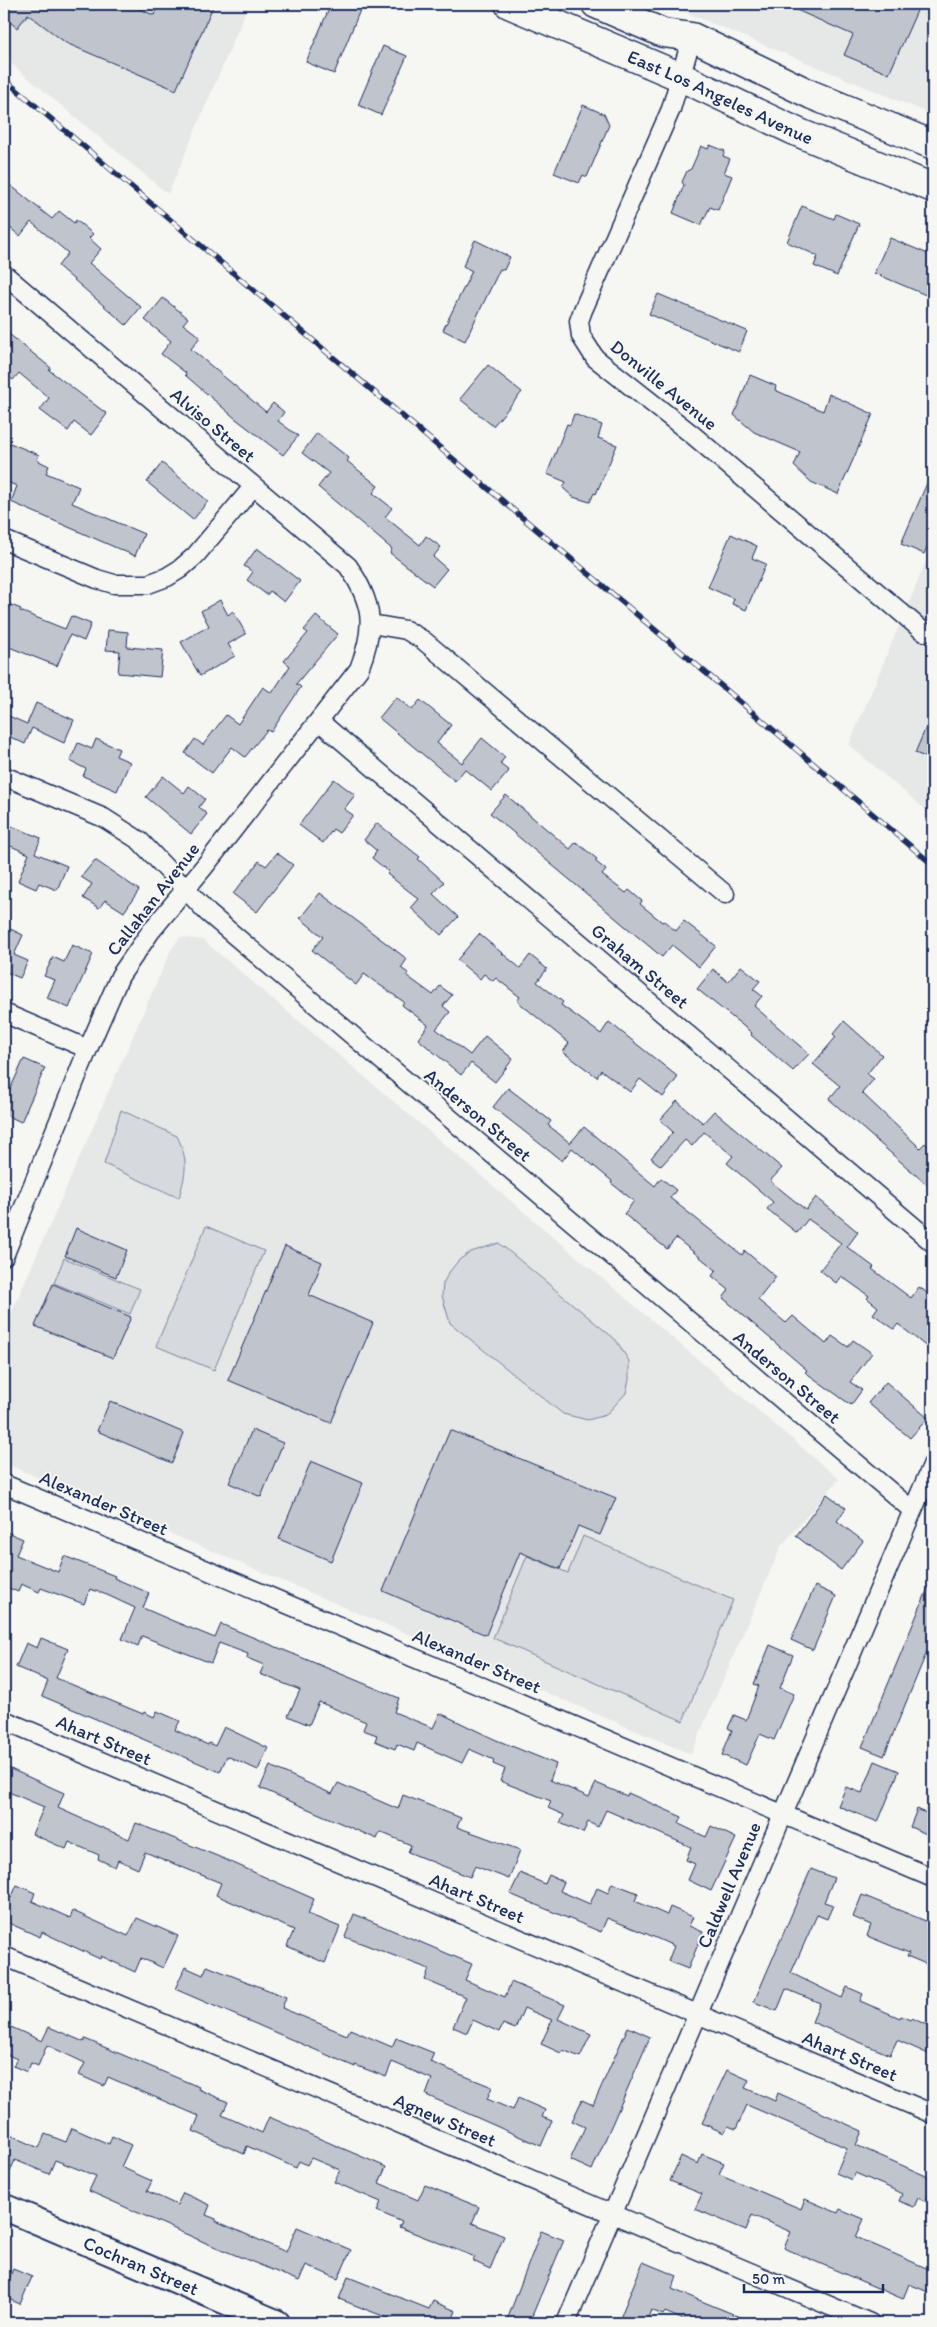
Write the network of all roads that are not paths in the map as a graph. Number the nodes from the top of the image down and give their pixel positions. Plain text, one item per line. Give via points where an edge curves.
1 (509, 4) edge
2 (596, 4) edge
3 (692, 37) junction
4 (681, 77) junction
5 (933, 145) edge
6 (933, 188) edge
7 (4, 274) edge
8 (254, 487) junction
9 (4, 540) edge
10 (371, 624) junction
11 (924, 632) dead end
12 (319, 721) junction
13 (4, 776) edge
14 (185, 889) junction
15 (724, 894) dead end
16 (4, 1013) edge
17 (88, 1049) junction
18 (933, 1243) edge
19 (5, 1251) edge
20 (933, 1463) edge
21 (4, 1484) edge
22 (912, 1510) junction
23 (4, 1720) edge
24 (782, 1814) junction
25 (933, 1878) edge
26 (4, 1956) edge
27 (697, 2014) junction
28 (933, 2114) edge
29 (4, 2207) edge
30 (612, 2214) junction
31 (277, 2323) edge
32 (566, 2323) edge
33 (870, 2323) edge

1 - 4 main road, East Los Angeles Avenue
2 - 3 main road, East Los Angeles Avenue via 663,33
3 - 4 street, Donville Avenue
3 - 5 main road, East Los Angeles Avenue via 812,95
4 - 6 main road, East Los Angeles Avenue via 797,132
4 - 11 street, Donville Avenue via 671,109 583,310 579,321 581,336 595,358 694,436
7 - 8 street, Alviso Street
8 - 9 street via 195,556 167,577 148,584 114,584 97,579
8 - 10 street, Alviso Street via 348,566 360,583
10 - 12 street, Callahan Avenue via 368,647 359,668
10 - 15 street via 406,630 422,640
12 - 14 street, Callahan Avenue
12 - 18 street, Graham Street
13 - 14 street, Anderson Street via 104,818 140,841
14 - 17 street, Callahan Avenue via 120,976
14 - 22 street, Anderson Street via 216,920
16 - 17 street
17 - 19 street, Callahan Avenue
20 - 22 street, Caldwell Avenue
21 - 24 street, Alexander Street
22 - 24 street, Caldwell Avenue
23 - 27 street, Ahart Street
24 - 25 street, Alexander Street
24 - 27 street, Caldwell Avenue
26 - 30 street, Agnew Street
27 - 28 street, Ahart Street
27 - 30 street, Caldwell Avenue
29 - 31 main road, Cochran Street
30 - 32 street, Caldwell Avenue
30 - 33 street, Agnew Street

